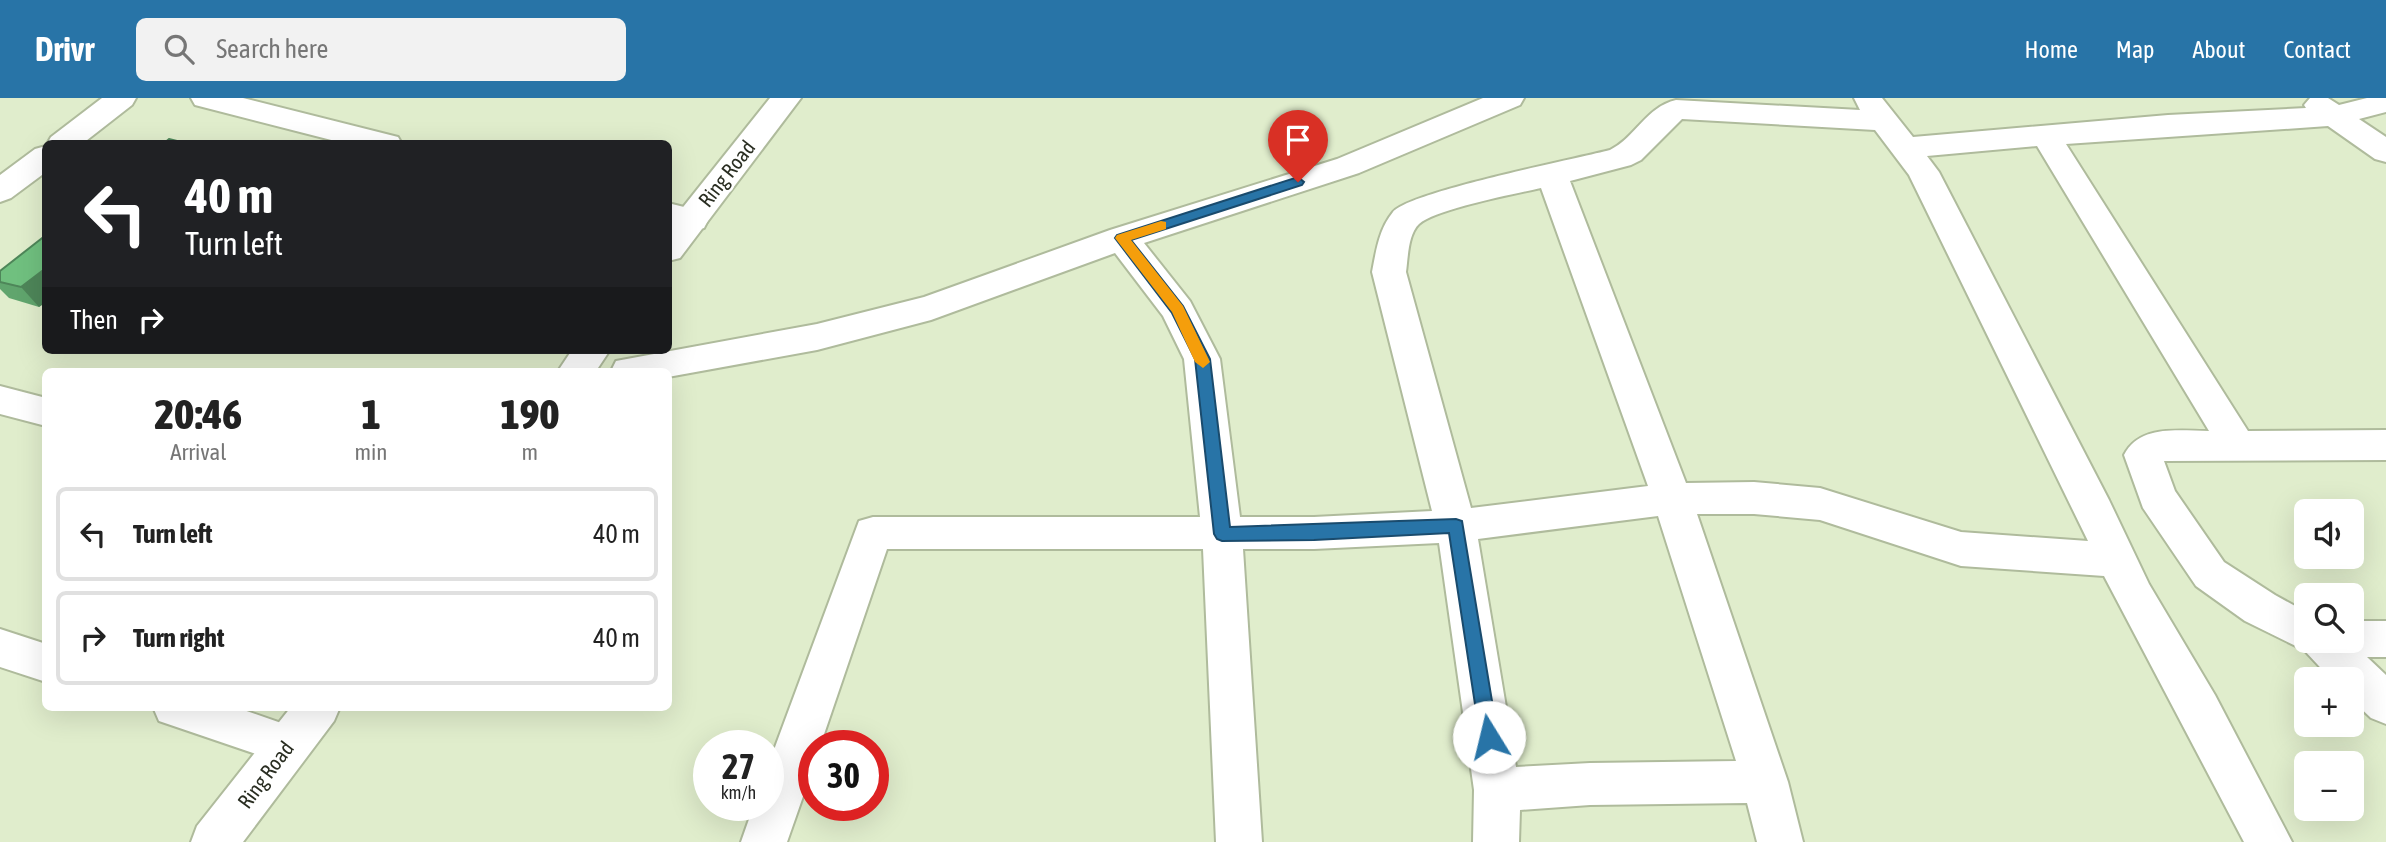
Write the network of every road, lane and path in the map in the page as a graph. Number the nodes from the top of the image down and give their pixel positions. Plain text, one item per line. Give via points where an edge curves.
1 (121, 98) edge
2 (206, 98) edge
3 (786, 98) edge
4 (1509, 98) edge
5 (2386, 103) edge
6 (2321, 107) edge
7 (1884, 122) edge
8 (2047, 138) junction
9 (67, 140) edge
10 (371, 140) edge
11 (2386, 152) edge
12 (42, 159) edge
13 (1552, 175) junction
14 (0, 191) edge
15 (680, 217) edge
16 (1122, 238) junction
17 (672, 239) edge
18 (589, 354) edge
19 (578, 368) edge
20 (646, 368) edge
21 (0, 400) edge
22 (42, 411) edge
23 (2386, 444) edge
24 (2238, 445) junction
25 (1672, 499) junction
26 (1456, 526) junction
27 (1222, 534) junction
28 (2116, 560) junction
29 (2294, 626) edge
30 (2364, 639) edge
31 (2386, 639) edge
32 (0, 648) edge
33 (2334, 653) edge
34 (42, 662) edge
35 (2386, 704) edge
36 (187, 711) edge
37 (314, 711) edge
38 (288, 745) junction
39 (1765, 782) junction
40 (1497, 790) junction
41 (214, 842) edge
42 (764, 842) edge
43 (1239, 842) edge
44 (1496, 842) edge
45 (1780, 842) edge
46 (2269, 842) edge

1 - 9 street
2 - 10 street
3 - 15 street, Ring Road
4 - 16 street via 1348,166
5 - 6 street
6 - 8 street
6 - 11 street
7 - 8 street
7 - 13 street via 1676,109 1661,116 1634,152
7 - 28 street via 1923,172
8 - 24 street
12 - 14 street
13 - 25 street
13 - 26 street via 1440,202 1406,217 1395,237 1389,272
15 - 17 street, Ring Road
16 - 20 street via 931,308 817,337
16 - 27 street via 1178,310 1202,359
18 - 19 street
21 - 22 street
23 - 24 street
24 - 29 street via 2158,446 2143,455 2157,496 2210,574
25 - 26 street
25 - 28 street via 1754,498 1820,504 1961,549
25 - 39 street
26 - 27 street
26 - 40 street
27 - 42 street via 873,533
27 - 43 street
28 - 46 street
30 - 31 street
32 - 34 street
33 - 35 street
36 - 38 street
37 - 38 street, Ring Road
38 - 41 street, Ring Road
39 - 40 street
39 - 45 street
40 - 44 street

